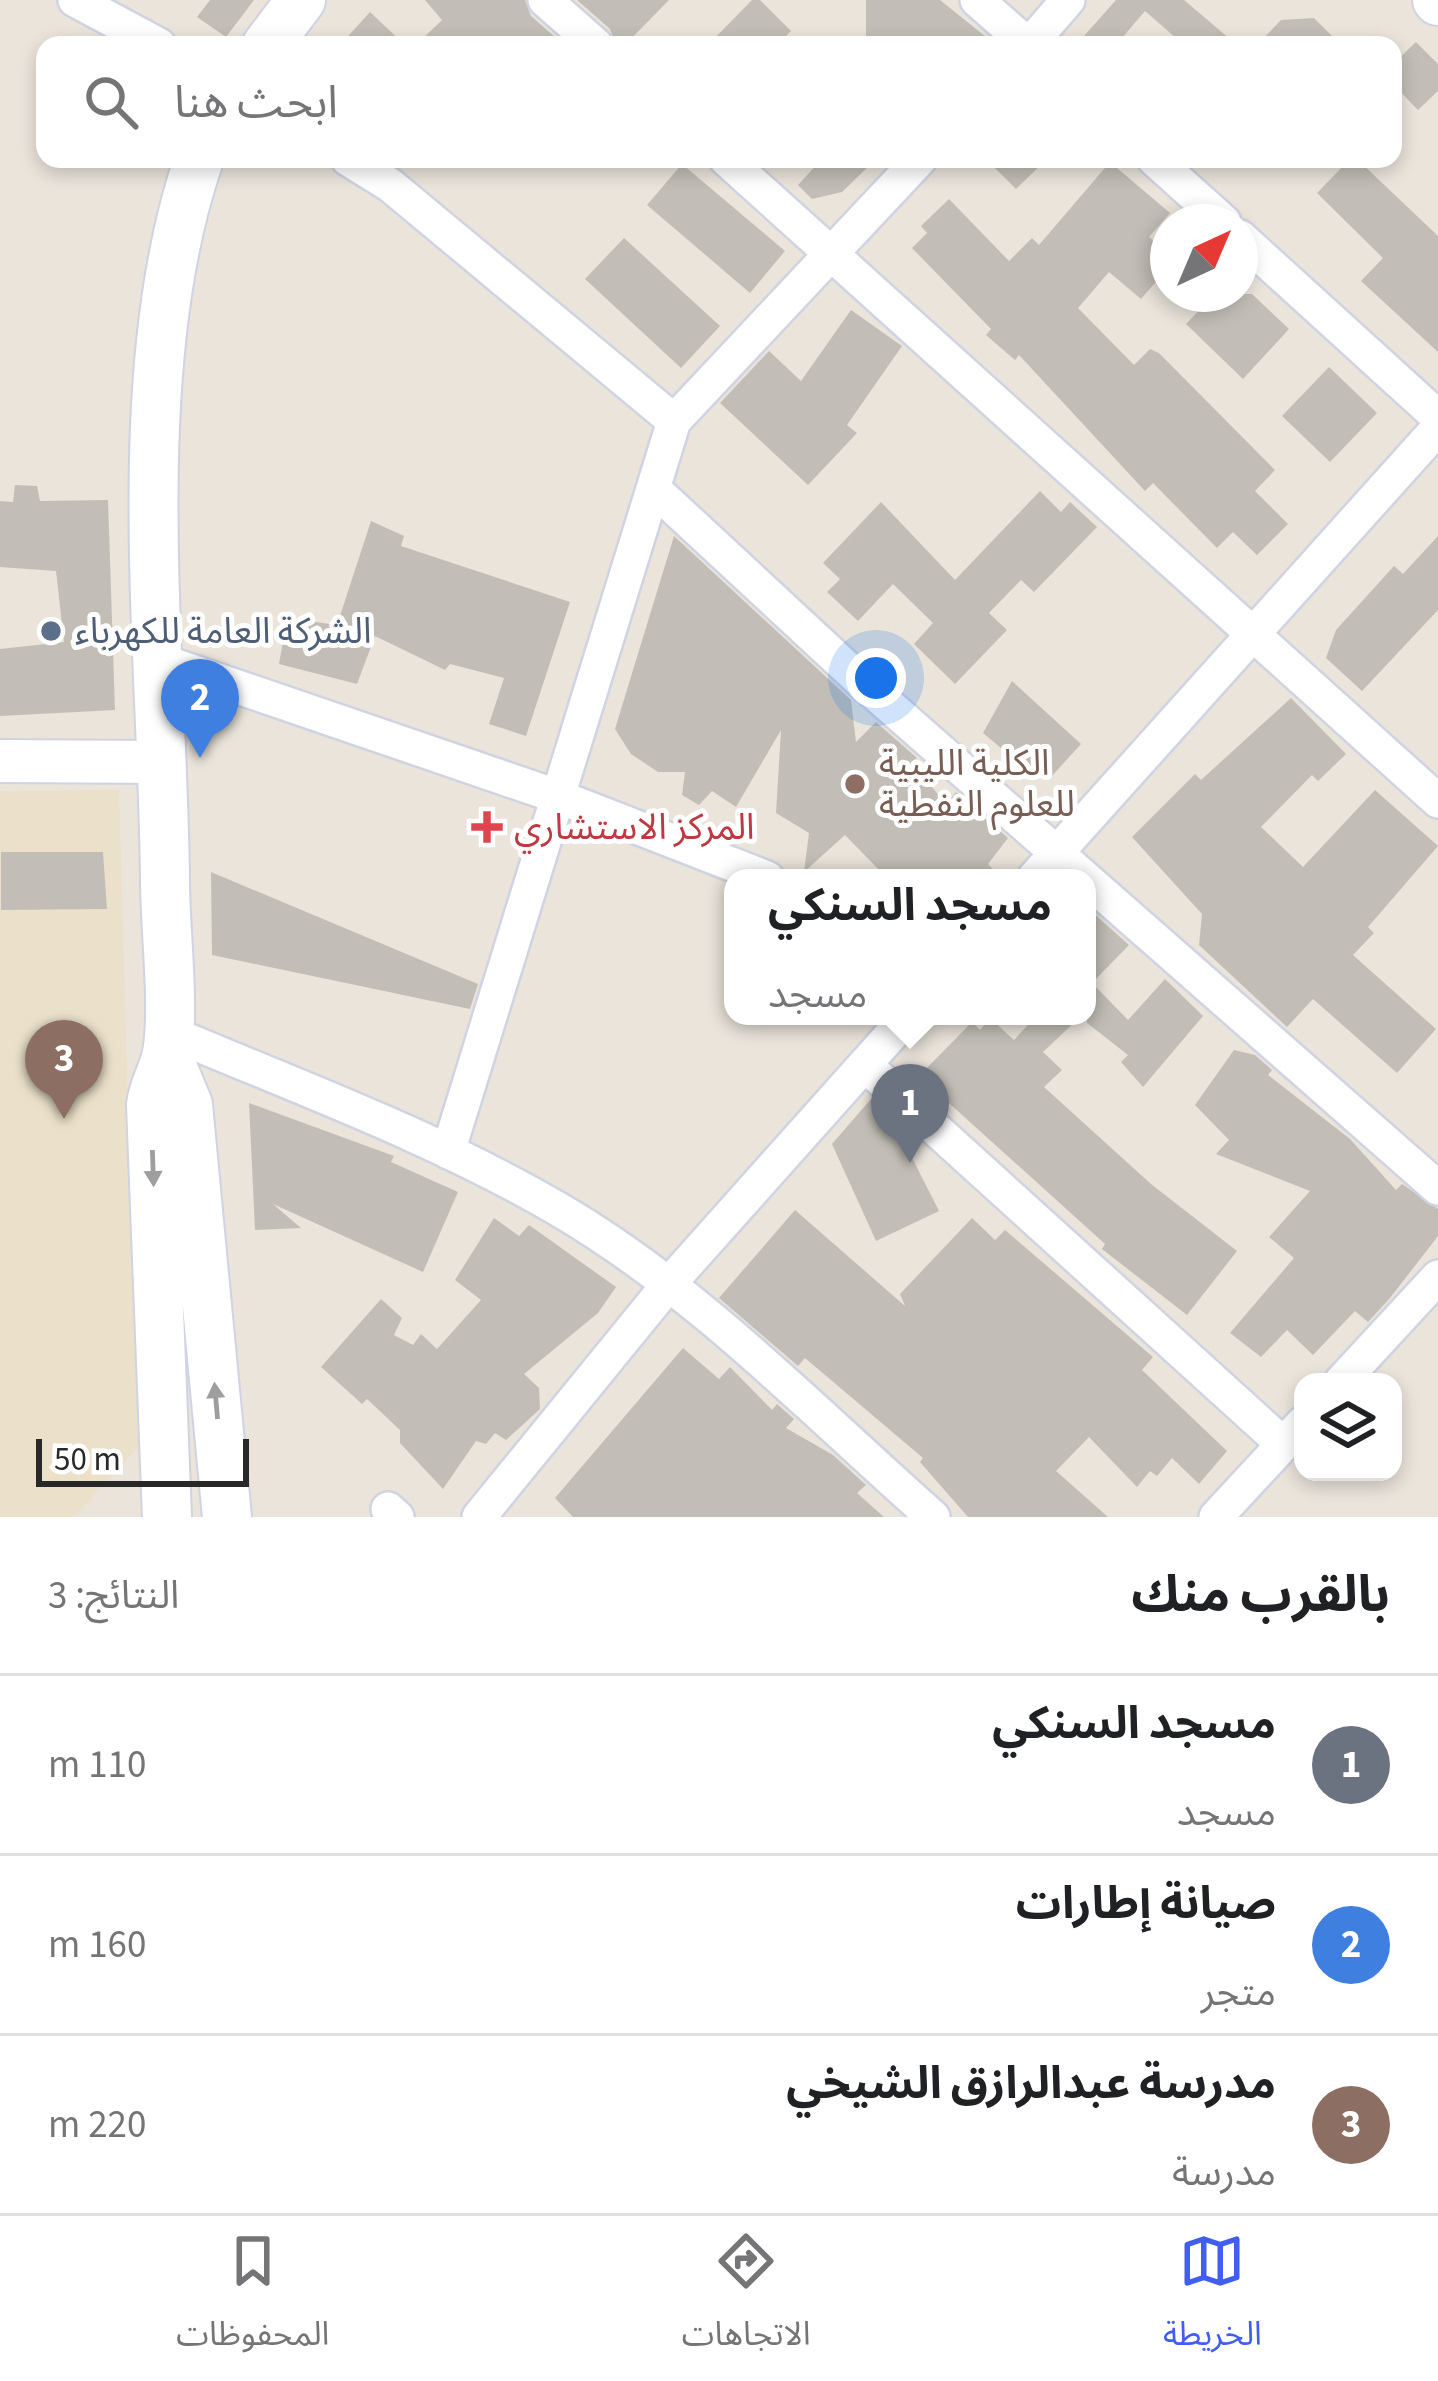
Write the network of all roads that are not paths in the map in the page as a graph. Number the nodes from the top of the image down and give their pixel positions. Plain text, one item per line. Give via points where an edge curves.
1 (75, 0) edge
2 (301, 0) edge
3 (545, 0) edge
4 (977, 0) edge
5 (1068, 0) edge
6 (141, 36) edge
7 (274, 36) edge
8 (586, 36) edge
9 (1019, 36) edge
10 (1037, 36) edge
11 (197, 168) edge
12 (363, 168) edge
13 (736, 168) edge
14 (911, 168) edge
15 (1164, 168) edge
16 (1204, 204) edge
17 (832, 252) junction
18 (1258, 253) edge
19 (1438, 417) edge
20 (674, 421) junction
21 (1438, 428) edge
22 (656, 490) junction
23 (1250, 634) junction
24 (156, 659) junction
25 (0, 761) edge
26 (164, 762) junction
27 (562, 798) junction
28 (1438, 801) edge
29 (1058, 852) junction
30 (744, 869) edge
31 (1042, 869) edge
32 (1077, 869) edge
33 (1096, 886) edge
34 (900, 1025) edge
35 (166, 1042) junction
36 (865, 1065) junction
37 (448, 1152) junction
38 (1438, 1188) edge
39 (1438, 1277) edge
40 (668, 1285) junction
41 (1349, 1373) edge
42 (1293, 1433) edge
43 (167, 1517) edge
44 (227, 1517) edge
45 (479, 1517) edge
46 (933, 1517) edge
47 (1216, 1517) edge

1 - 6 street
2 - 7 main road
3 - 8 street
4 - 9 street
5 - 10 street
11 - 24 main road via 178,222 158,392
12 - 20 street
13 - 17 street
14 - 17 street
15 - 16 street
17 - 20 street
17 - 23 street
18 - 19 street
20 - 22 street
21 - 23 street
22 - 27 street via 610,619
22 - 29 street
23 - 28 street
23 - 29 street
24 - 26 main road
24 - 27 street
25 - 26 street
26 - 35 main road
27 - 30 street
27 - 37 street
29 - 31 street
29 - 32 street
33 - 38 street
34 - 36 street
35 - 37 street
35 -> 43 main road via 151,1105
44 -> 35 main road via 188,1105
36 - 40 street
36 - 42 street
37 - 40 street via 560,1210
39 - 41 street
40 - 45 street
40 - 46 street
42 - 47 street

